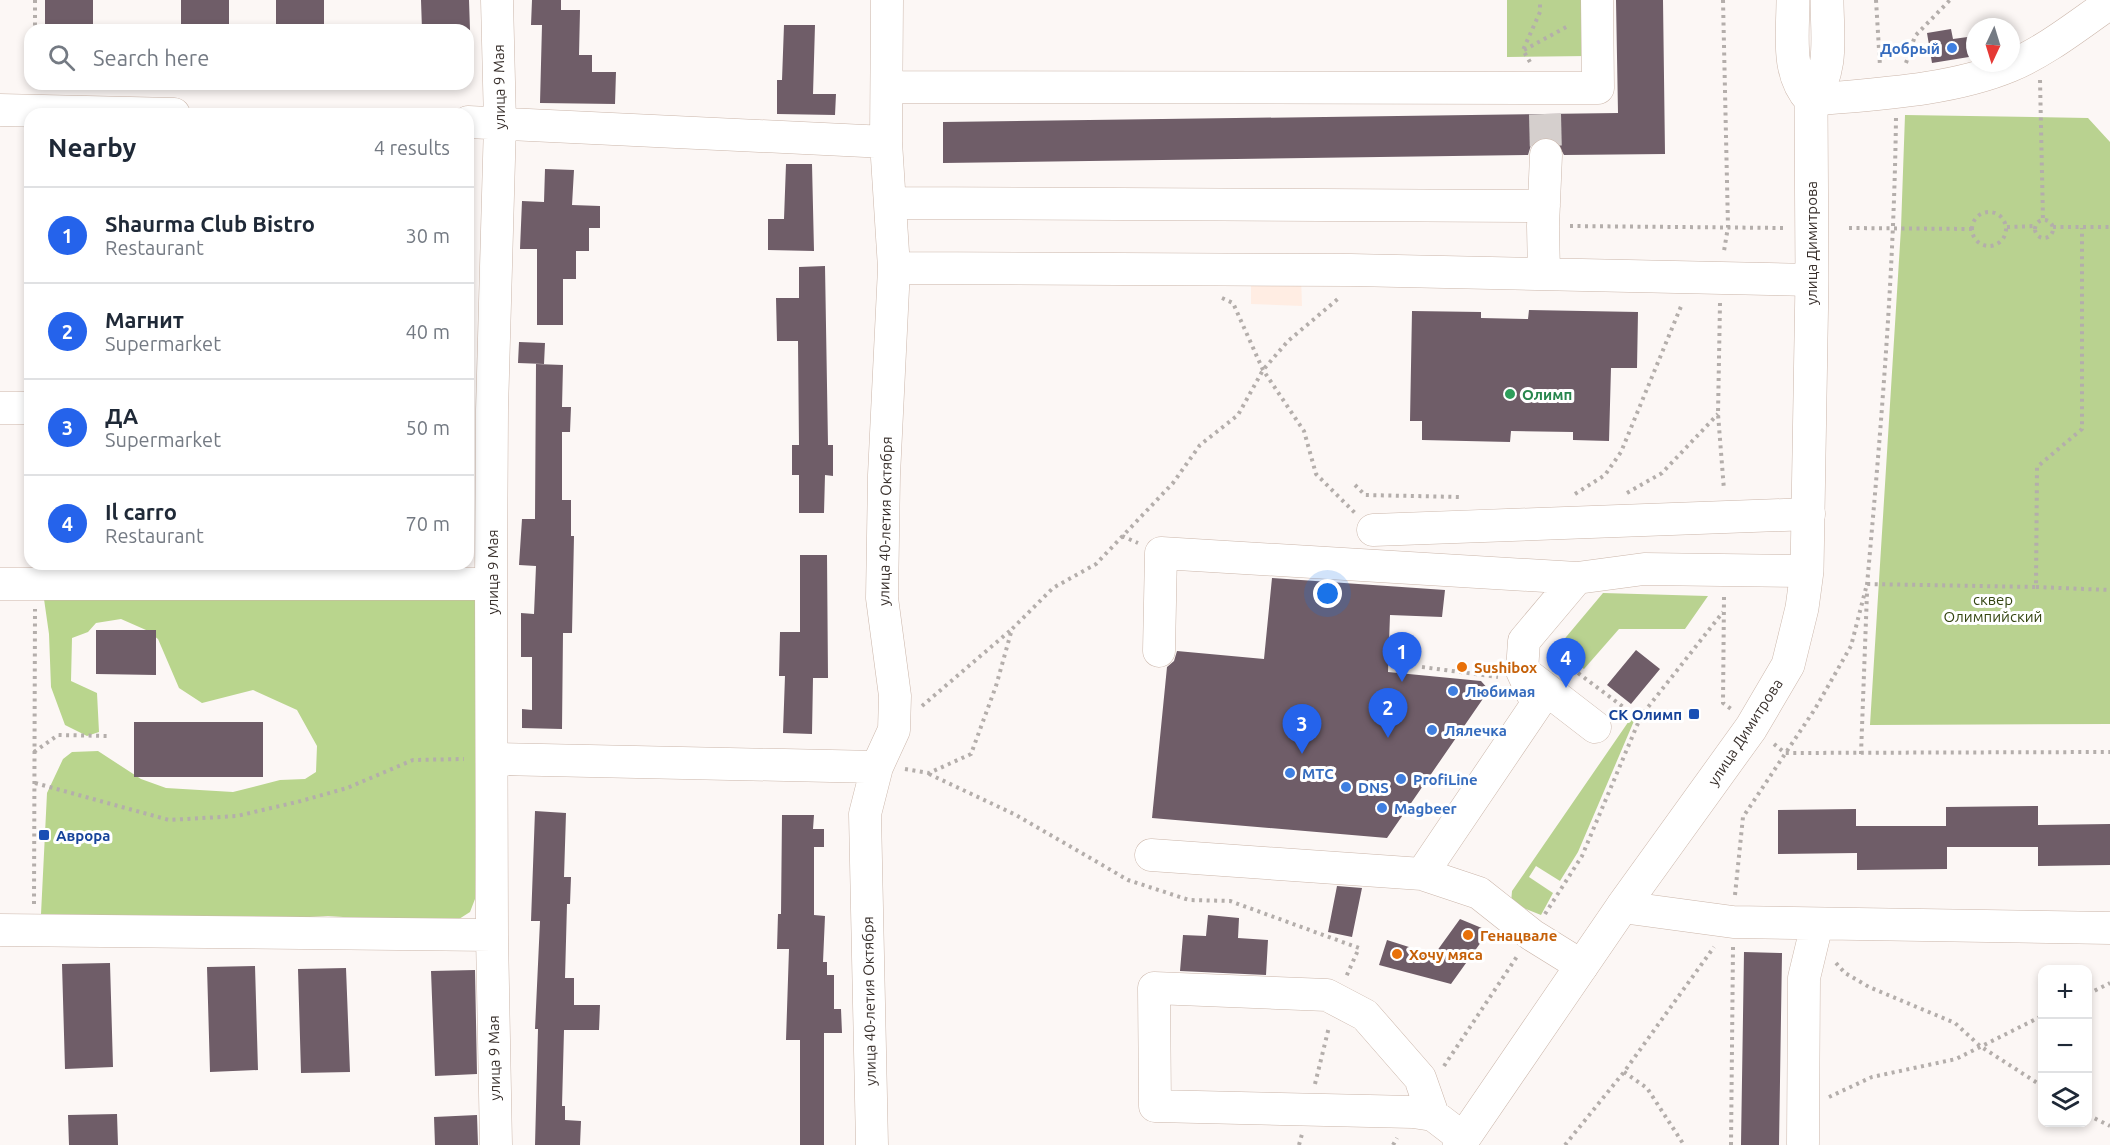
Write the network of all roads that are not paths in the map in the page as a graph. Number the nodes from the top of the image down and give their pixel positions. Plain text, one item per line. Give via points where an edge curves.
1 (497, 0) edge
2 (887, 0) edge
3 (1792, 0) edge
4 (1827, 0) edge
5 (1586, 11) edge
6 (2106, 15) edge
7 (888, 87) junction
8 (1811, 100) junction
9 (0, 110) edge
10 (24, 111) edge
11 (474, 122) edge
12 (500, 123) junction
13 (886, 142) junction
14 (1546, 155) tunnel mouth
15 (890, 203) junction
16 (1543, 216) junction
17 (894, 268) junction
18 (1544, 274) junction
19 (1812, 280) junction
20 (0, 408) edge
21 (24, 408) edge
22 (480, 410) edge
23 (1809, 514) junction
24 (1373, 530) road end
25 (1807, 571) junction
26 (1577, 578) junction
27 (491, 584) junction
28 (0, 585) edge
29 (1159, 651) dead end
30 (1515, 674) junction
31 (1595, 727) dead end
32 (492, 759) junction
33 (877, 767) junction
34 (1150, 855) dead end
35 (1422, 874) junction
36 (1622, 907) junction
37 (2110, 928) edge
38 (0, 930) edge
39 (1815, 931) junction
40 (492, 935) junction
41 (1582, 966) junction
42 (1424, 1107) junction
43 (1461, 1141) edge
44 (1803, 1143) dead end
45 (496, 1145) edge
46 (872, 1145) edge

1 - 12 street, улица 9 Мая
2 - 7 street, улица 40-летия Октября
3 - 8 main road via 1794,68 1799,87
4 - 8 main road, улица Димитрова via 1827,69
5 - 7 street via 1598,88 1545,102
6 - 8 street via 2008,67 1896,92
7 - 13 street, улица 40-летия Октября
8 - 19 main road, улица Димитрова
9 - 10 street
11 - 12 street
12 - 13 street
12 - 22 street, улица 9 Мая
13 - 15 street, улица 40-летия Октября
14 - 16 street
15 - 16 street
15 - 17 street, улица 40-летия Октября
16 - 18 street
17 - 18 street
17 - 33 street, улица 40-летия Октября via 882,598 895,696 894,730
18 - 19 street
19 - 23 main road, улица Димитрова
20 - 21 street
22 - 27 street, улица 9 Мая
23 - 24 street
23 - 25 main road, улица Димитрова
25 - 26 street via 1644,569
25 - 36 main road, улица Димитрова via 1788,665 1751,728
26 - 29 street via 1161,553
26 - 30 street via 1524,641
27 - 28 street
27 - 32 street, улица 9 Мая
30 - 31 street
30 - 35 street via 1537,704
32 - 33 street
32 - 40 street, улица 9 Мая
33 - 46 street, улица 40-летия Октября via 865,814
34 - 35 street
35 - 41 street via 1479,893
36 - 39 street
36 - 41 main road, улица Димитрова
37 - 39 street
38 - 40 street
39 - 44 street via 1804,978
40 - 45 street, улица 9 Мая
41 - 43 main road, улица Димитрова
42 - 42 street via 1420,1078 1365,1015 1327,994 1154,988 1155,1106 1309,1110
42 - 43 street

